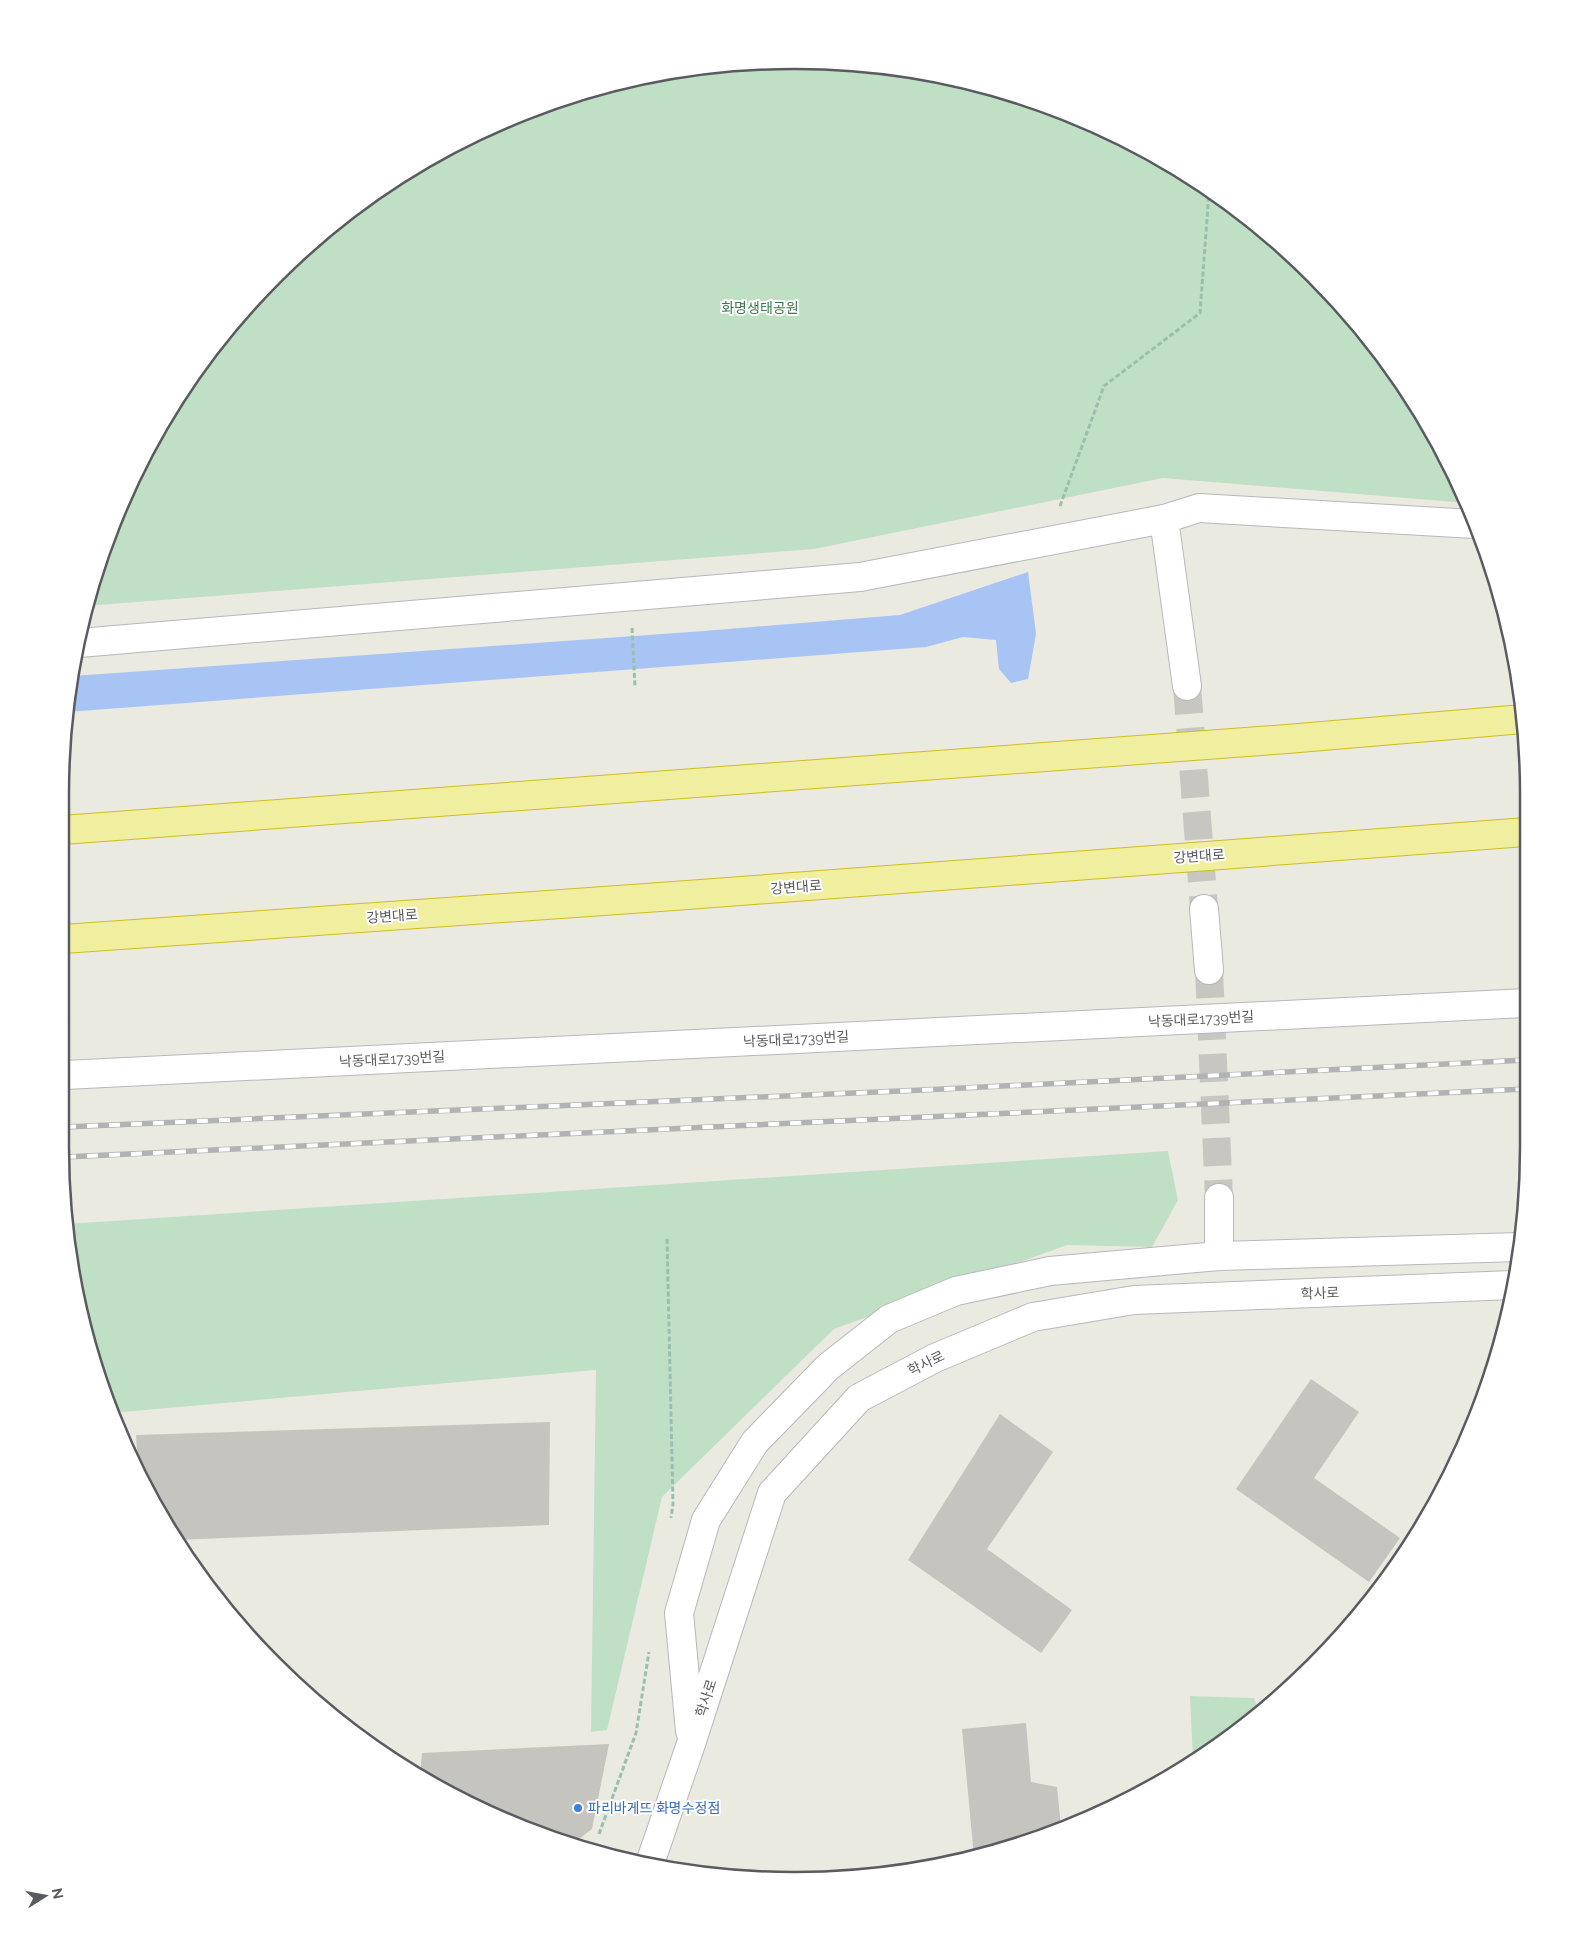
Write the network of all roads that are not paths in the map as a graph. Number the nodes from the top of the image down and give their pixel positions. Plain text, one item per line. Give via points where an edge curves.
1 (1164, 518) junction
2 (1468, 524) edge
3 (85, 642) edge
4 (1187, 686) tunnel mouth
5 (1515, 705) edge
6 (1516, 719) edge
7 (1436, 725) junction
8 (69, 829) edge
9 (1520, 833) edge
10 (1204, 909) tunnel mouth
11 (69, 939) edge
12 (1209, 970) tunnel mouth
13 (1520, 1003) edge
14 (69, 1075) edge
15 (1219, 1198) tunnel mouth
16 (1513, 1247) edge
17 (1219, 1256) junction
18 (1507, 1284) edge
19 (691, 1744) junction
20 (652, 1858) edge

1 - 2 street via 1199,508
1 - 3 street via 860,577
1 - 4 street
5 - 7 highway
6 - 7 highway
7 - 8 highway via 1287,739
9 - 11 highway, 강변대로
10 - 12 street
13 - 14 street, 낙동대로1739번길
15 - 17 street
16 - 17 street
17 - 19 street via 1050,1271 956,1290 889,1320 828,1367 755,1442 706,1520 679,1613
18 - 19 street, 학사로 via 1134,1300 1033,1317 935,1358 859,1398 772,1493
19 - 20 street, 학사로

